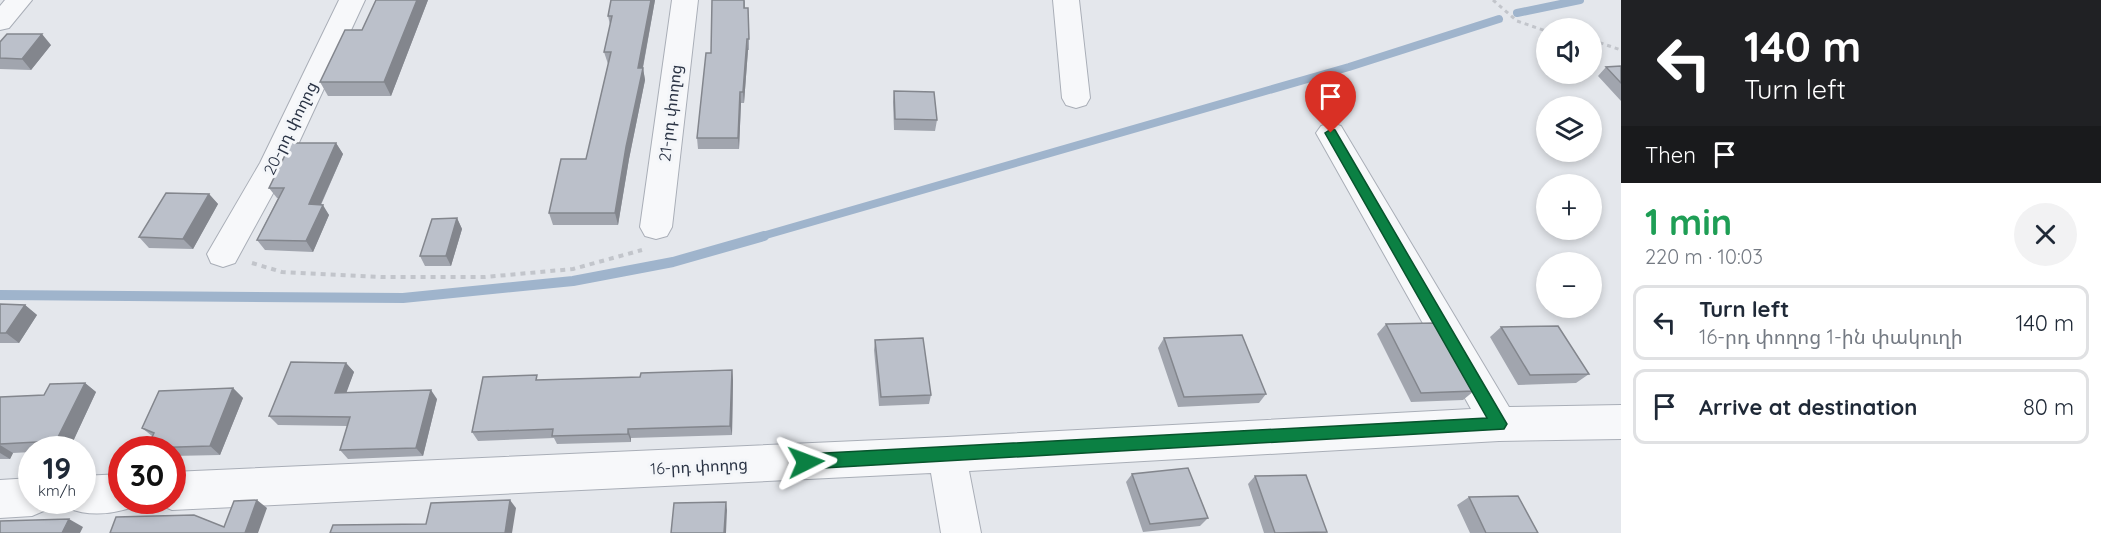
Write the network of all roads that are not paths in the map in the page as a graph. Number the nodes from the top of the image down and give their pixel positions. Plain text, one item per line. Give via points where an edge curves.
1 (19, 0) edge
2 (352, 0) edge
3 (685, 0) edge
4 (1066, 0) edge
5 (0, 22) edge
6 (1076, 98) dead end
7 (1331, 133) dead end
8 (656, 226) road end
9 (223, 254) road end
10 (1621, 422) edge
11 (1499, 424) junction
12 (947, 455) junction
13 (186, 490) edge
14 (18, 498) edge
15 (0, 499) edge
16 (961, 533) edge

1 - 5 street
2 - 9 street, 20-րդ փողոց via 274,164
3 - 8 street, 21-րդ փողոց
4 - 6 street
7 - 11 street
10 - 11 street, 16-րդ փողոց
11 - 12 street, 16-րդ փողոց
12 - 13 street, 16-րդ փողոց
12 - 16 street
14 - 15 street

